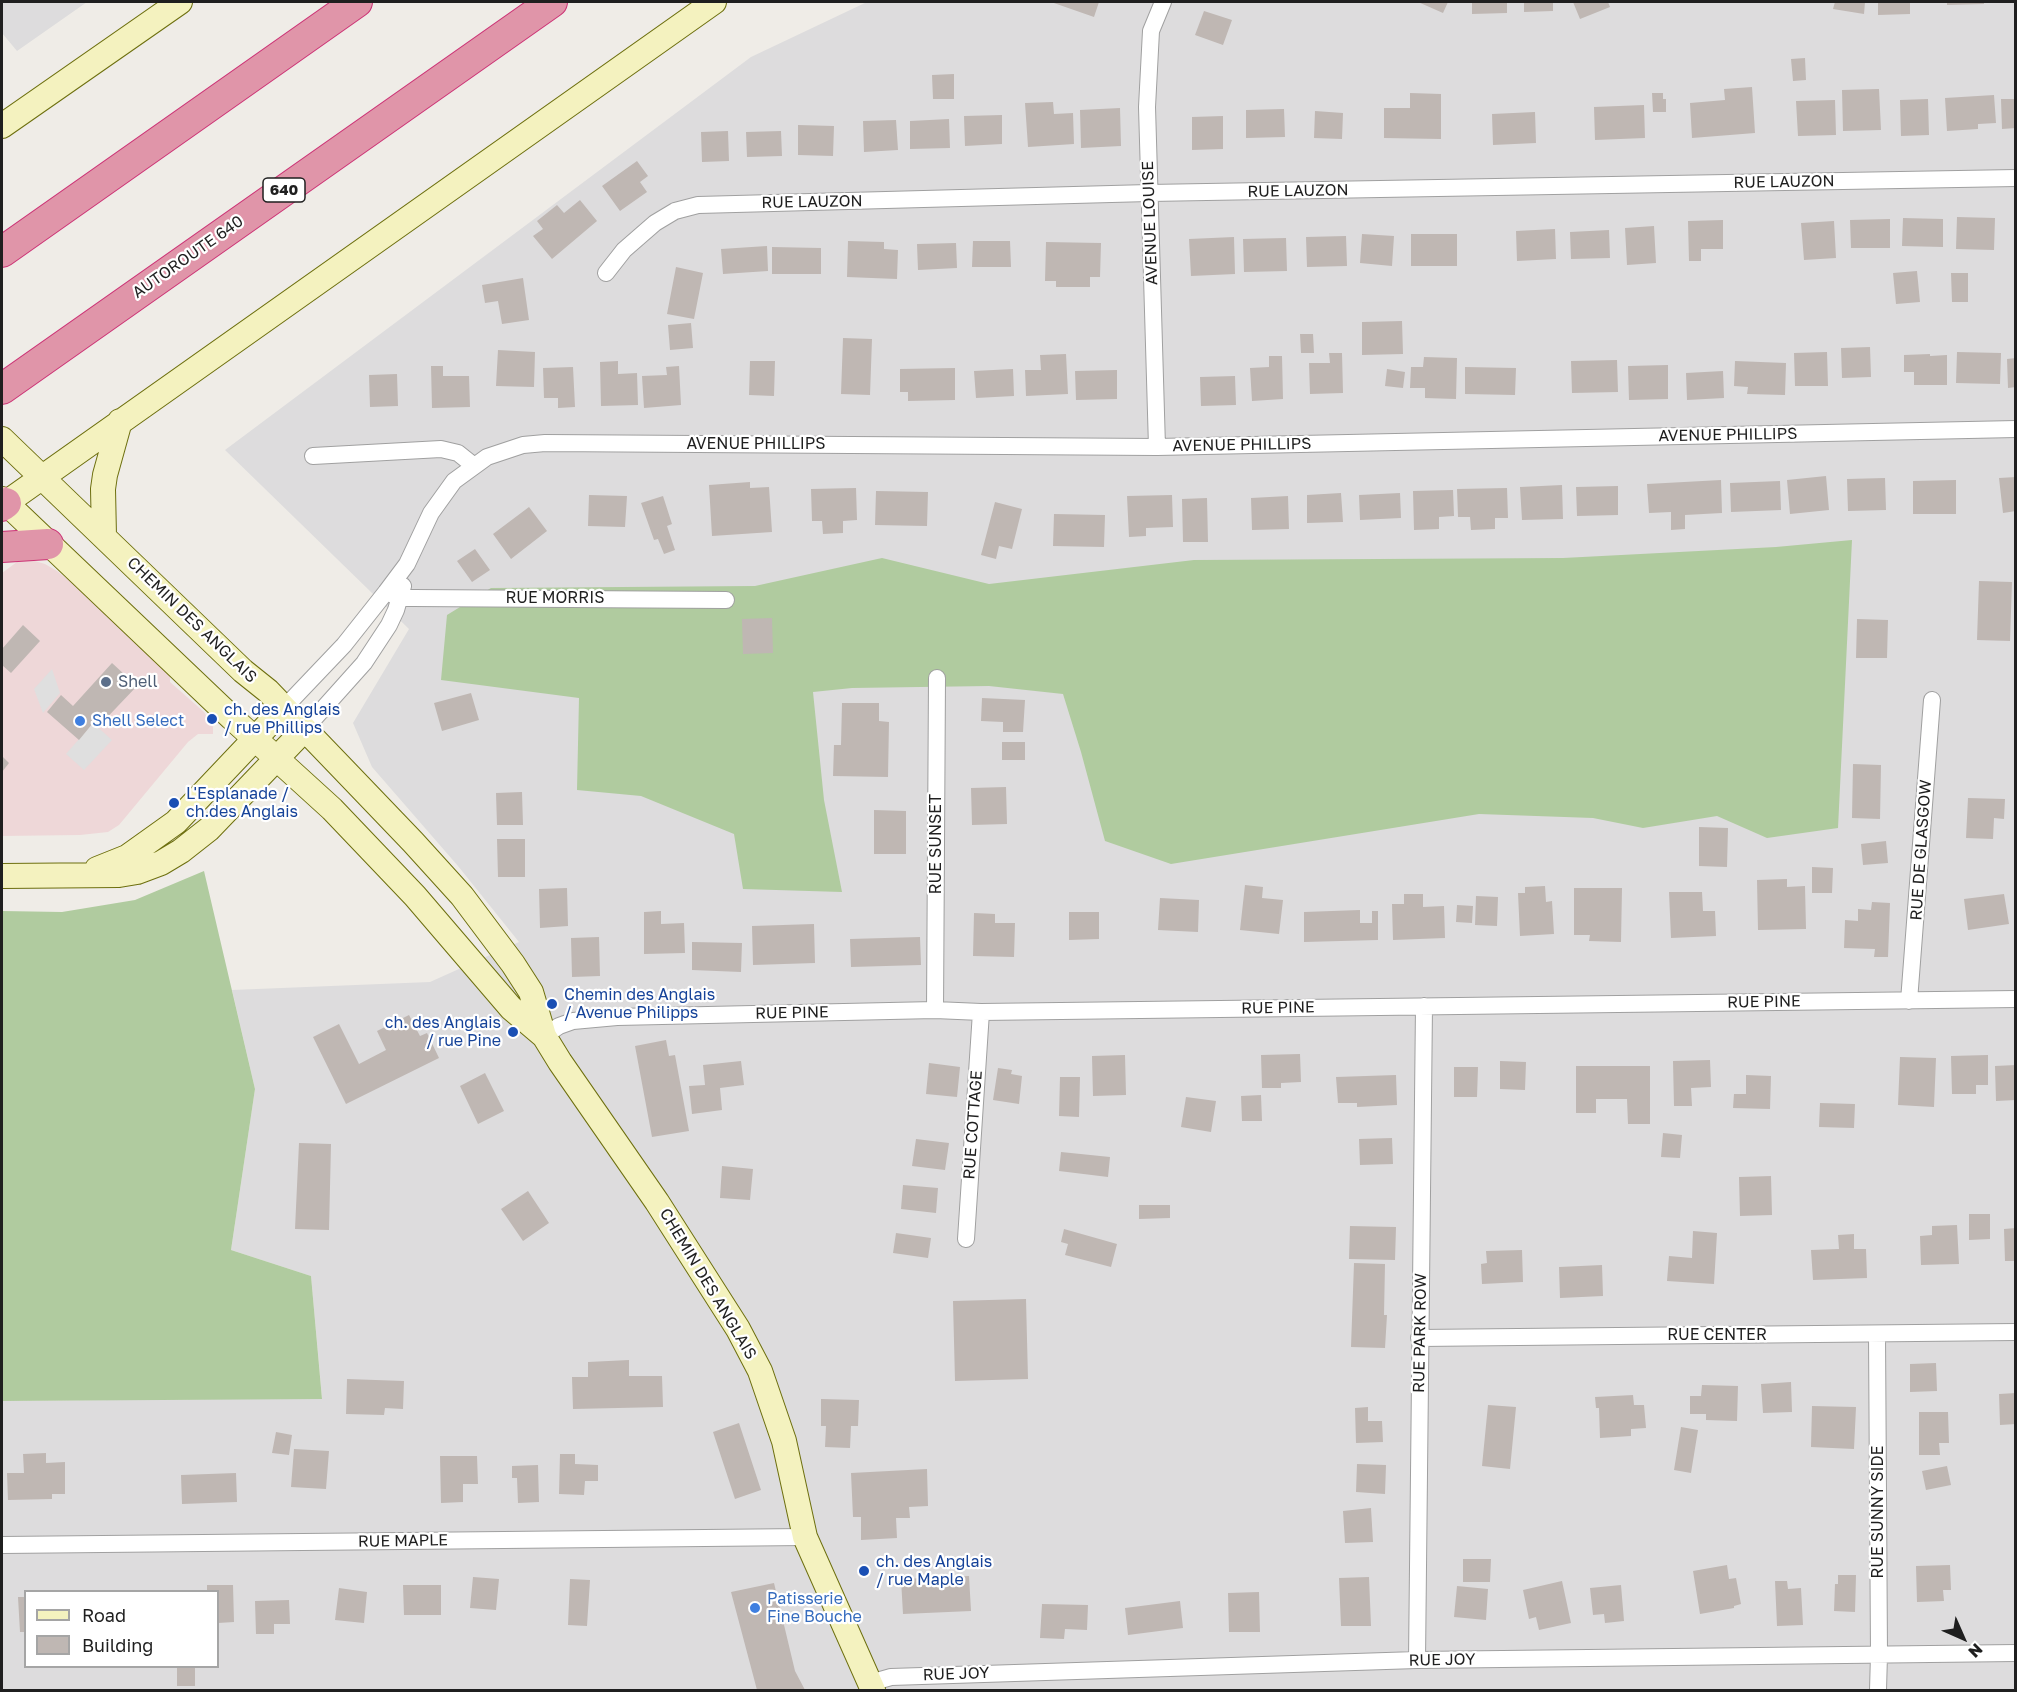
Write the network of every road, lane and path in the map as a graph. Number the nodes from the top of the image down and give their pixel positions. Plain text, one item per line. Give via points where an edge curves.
1 (180, 2) edge
2 (357, 2) edge
3 (552, 2) edge
4 (714, 2) edge
5 (1162, 2) edge
6 (2, 126) edge
7 (2016, 177) edge
8 (1149, 193) junction
9 (2, 252) edge
10 (606, 273) dead end
11 (9, 384) edge
12 (120, 421) junction
13 (2016, 429) edge
14 (2, 439) edge
15 (1157, 447) junction
16 (313, 456) dead end
17 (473, 465) junction
18 (42, 477) junction
19 (3, 502) edge
20 (104, 536) junction
21 (48, 544) junction
22 (2, 547) edge
23 (393, 595) junction
24 (726, 600) dead end
25 (937, 678) dead end
26 (1932, 700) dead end
27 (284, 708) junction
28 (304, 730) junction
29 (254, 738) junction
30 (276, 759) junction
31 (2, 876) edge
32 (53, 876) junction
33 (2016, 999) edge
34 (1909, 1001) junction
35 (1424, 1006) junction
36 (936, 1010) junction
37 (981, 1012) junction
38 (544, 1036) junction
39 (966, 1239) dead end
40 (2016, 1332) edge
41 (1877, 1334) junction
42 (1419, 1338) junction
43 (805, 1537) junction
44 (2, 1545) edge
45 (2016, 1653) edge
46 (1879, 1655) junction
47 (1417, 1660) junction
48 (872, 1687) edge
49 (1878, 1690) edge

1 - 6 street
2 - 9 highway
3 - 11 highway, AUTOROUTE 640 / 640
4 - 12 street
5 - 8 street, AVENUE LOUISE via 1151,31 1147,107
7 - 8 street, RUE LAUZON
8 - 10 street, RUE LAUZON via 698,205 675,211 655,223 624,249
8 - 15 street, AVENUE LOUISE
12 - 18 street
12 - 20 street via 103,489
13 - 15 street, AVENUE PHILLIPS
14 - 18 street, CHEMIN DES ANGLAIS
15 - 17 street, AVENUE PHILLIPS via 545,443 509,449
16 - 17 street via 441,449 458,453
17 - 23 street, AVENUE PHILLIPS via 437,503
18 - 19 street
18 - 20 street, CHEMIN DES ANGLAIS
19 - 21 street, CHEMIN DES ANGLAIS
20 - 27 street, CHEMIN DES ANGLAIS
21 - 22 highway
21 - 29 street, CHEMIN DES ANGLAIS
23 - 24 street, RUE MORRIS
23 - 27 street, AVENUE PHILLIPS
23 - 28 street, AVENUE PHILLIPS via 388,625 364,663
25 - 36 street, RUE SUNSET
26 - 34 street, RUE DE GLASGOW
27 - 28 street, CHEMIN DES ANGLAIS
27 - 29 street
28 - 30 street
28 - 38 street, CHEMIN DES ANGLAIS via 413,842 483,923 531,992
29 - 30 street, CHEMIN DES ANGLAIS
29 - 32 street via 176,822 140,849 105,867
30 - 32 street via 209,829 161,863 119,875
30 - 38 street, CHEMIN DES ANGLAIS via 349,826 511,1008
31 - 32 street
33 - 34 street, RUE PINE
34 - 35 street, RUE PINE
35 - 37 street, RUE PINE
35 - 42 street, RUE PARK ROW
36 - 37 street, RUE PINE
36 - 38 street, RUE PINE via 617,1017 573,1021
37 - 39 street, RUE COTTAGE
38 - 43 street, CHEMIN DES ANGLAIS via 657,1202 738,1329 760,1371 784,1442
40 - 41 street, RUE CENTER
41 - 42 street, RUE CENTER
41 - 46 street, RUE SUNNY SIDE
42 - 47 street, RUE PARK ROW
43 - 44 street, RUE MAPLE
43 - 48 street, CHEMIN DES ANGLAIS
45 - 46 street, RUE JOY
46 - 47 street, RUE JOY
46 - 49 street, RUE SUNNY SIDE
47 - 48 street, RUE JOY via 891,1677

